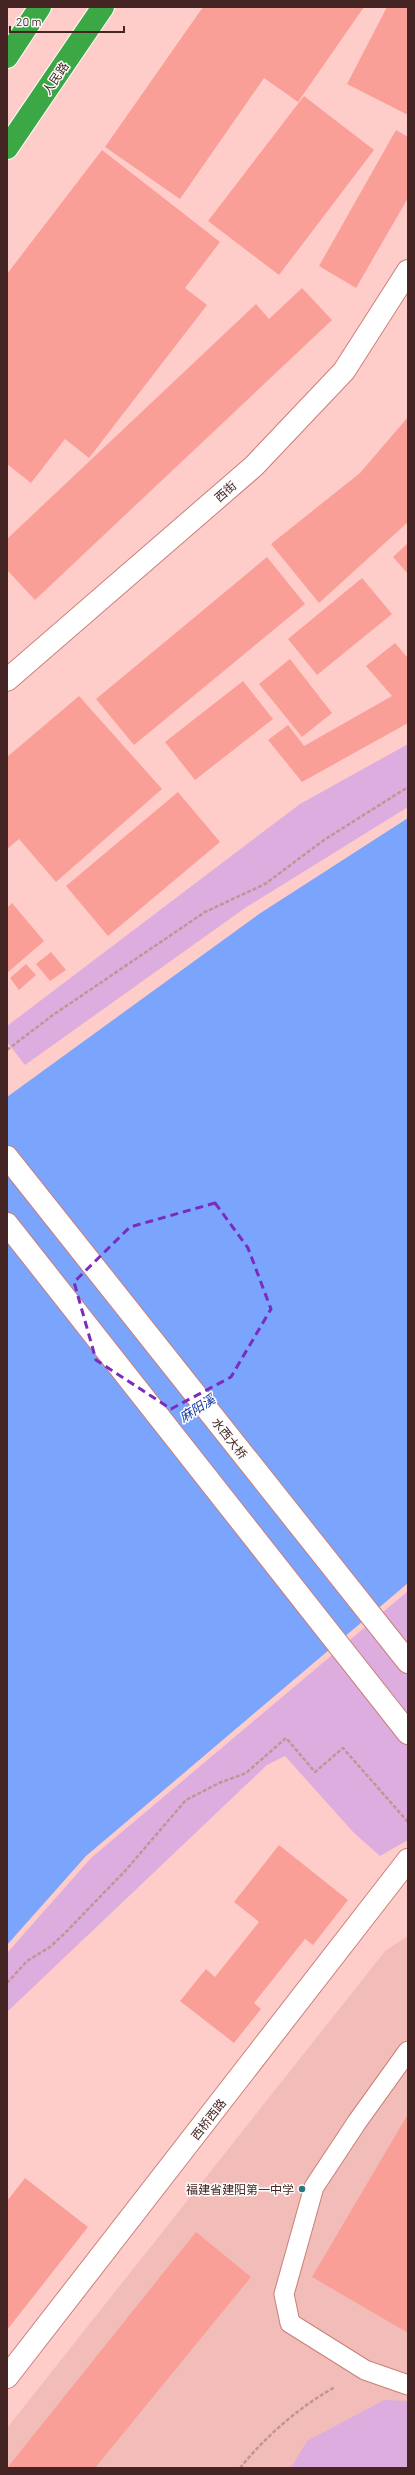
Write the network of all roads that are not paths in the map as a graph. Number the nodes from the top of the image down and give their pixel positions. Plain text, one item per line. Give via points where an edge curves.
1 (40, 7) edge
2 (103, 7) edge
3 (7, 57) edge
4 (7, 148) edge
5 (408, 271) edge
6 (7, 680) edge
7 (7, 1156) edge
8 (7, 1224) edge
9 (408, 1662) edge
10 (408, 1733) edge
11 (408, 1860) edge
12 (408, 2051) edge
13 (7, 2377) edge
14 (408, 2385) edge

1 - 3 highway
2 - 4 highway, 人民路
5 - 6 main road, 西街 via 344,371 254,466
7 - 9 main road, 水西大桥
8 - 10 main road
11 - 13 main road, 西桥西路
12 - 14 lane via 314,2187 284,2294 290,2323 365,2370

